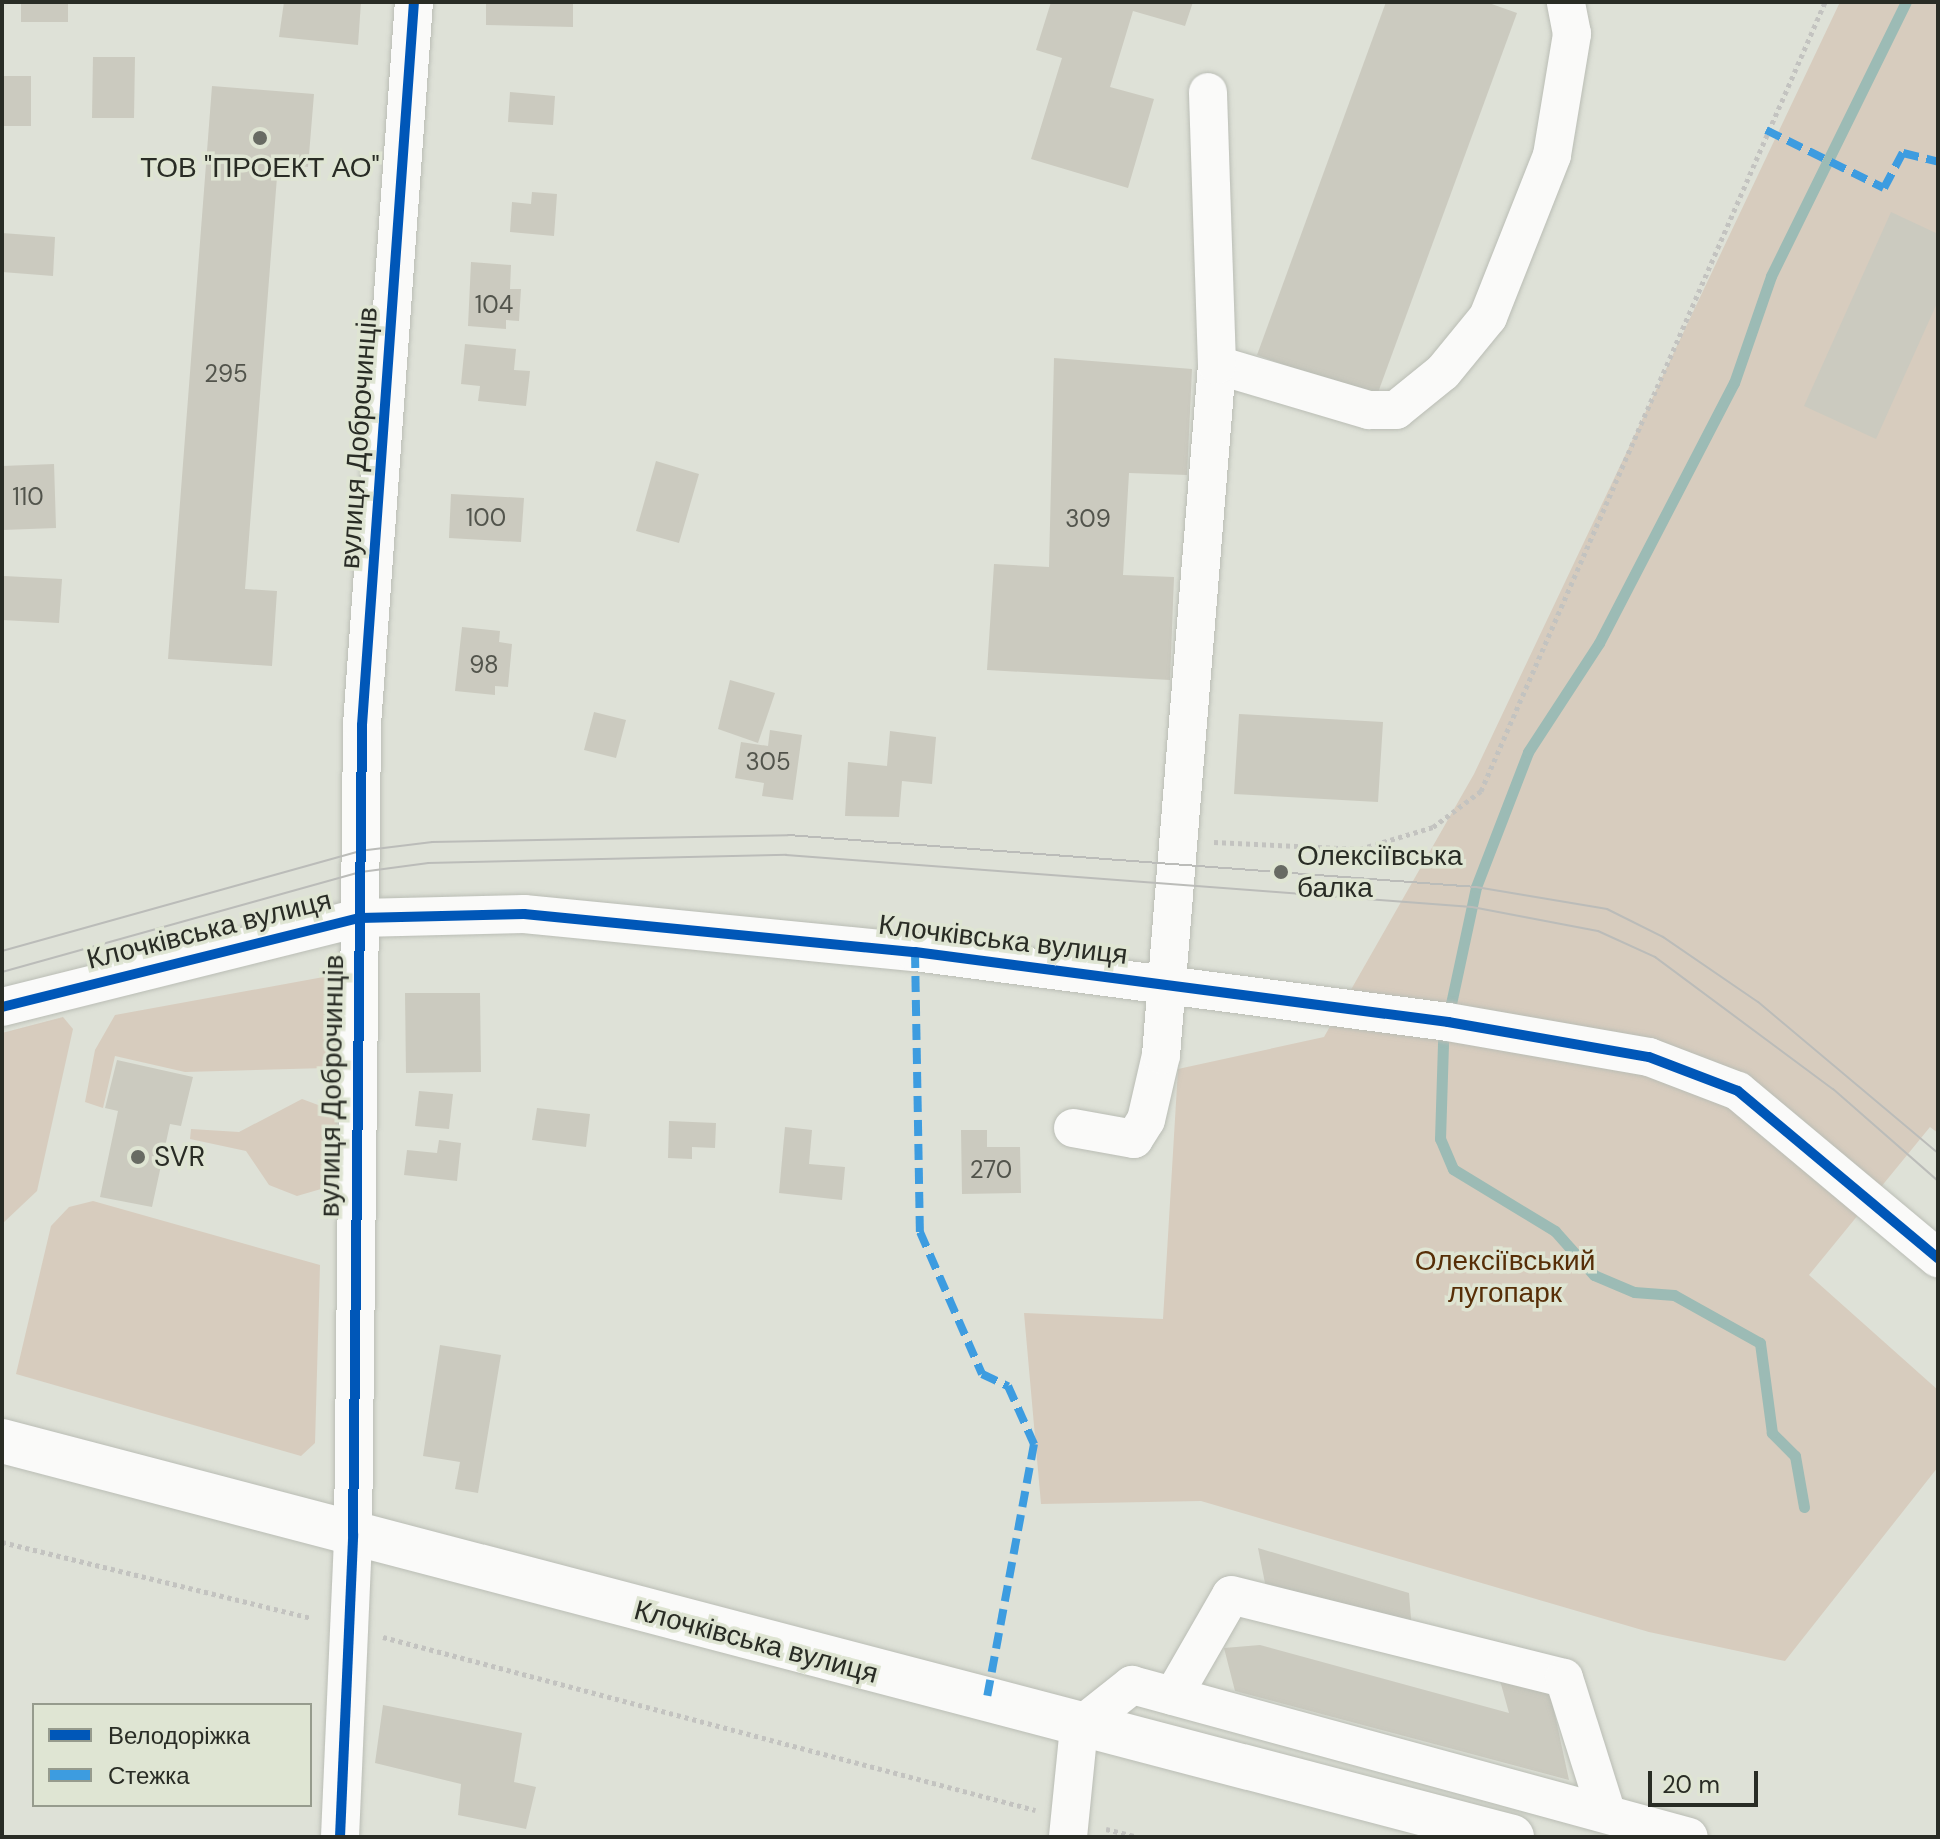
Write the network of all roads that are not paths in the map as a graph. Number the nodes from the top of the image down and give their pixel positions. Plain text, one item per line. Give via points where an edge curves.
1 (414, 2) edge
2 (1566, 2) edge
3 (1208, 92) dead end
4 (1217, 365) junction
5 (360, 918) junction
6 (1169, 985) junction
7 (2, 1007) edge
8 (1073, 1128) dead end
9 (1938, 1258) edge
10 (2, 1441) edge
11 (353, 1535) junction
12 (1173, 1696) junction
13 (1079, 1727) junction
14 (1605, 1808) junction
15 (1069, 1828) edge
16 (340, 1837) edge
17 (1512, 1837) edge
18 (1689, 1837) edge

1 - 5 street, вулиця Доброчинців via 362,725
2 - 4 street via 1572,34 1552,155 1488,317 1443,372 1396,410 1369,410
3 - 4 street
4 - 6 street
5 - 6 street, Клочківська вулиця via 524,914
5 - 7 street, Клочківська вулиця
5 - 11 street, вулиця Доброчинців
6 - 8 street via 1149,1107 1134,1139
6 - 9 street, Клочківська вулиця via 1448,1022 1649,1057 1702,1074 1738,1091
10 - 11 main road, Клочківська вулиця
11 - 13 main road, Клочківська вулиця
11 - 16 street, вулиця Доброчинців
12 - 13 street via 1132,1685
12 - 14 street
12 - 14 street via 1231,1595 1564,1678
13 - 15 street
13 - 17 main road, Клочківська вулиця
14 - 18 street

